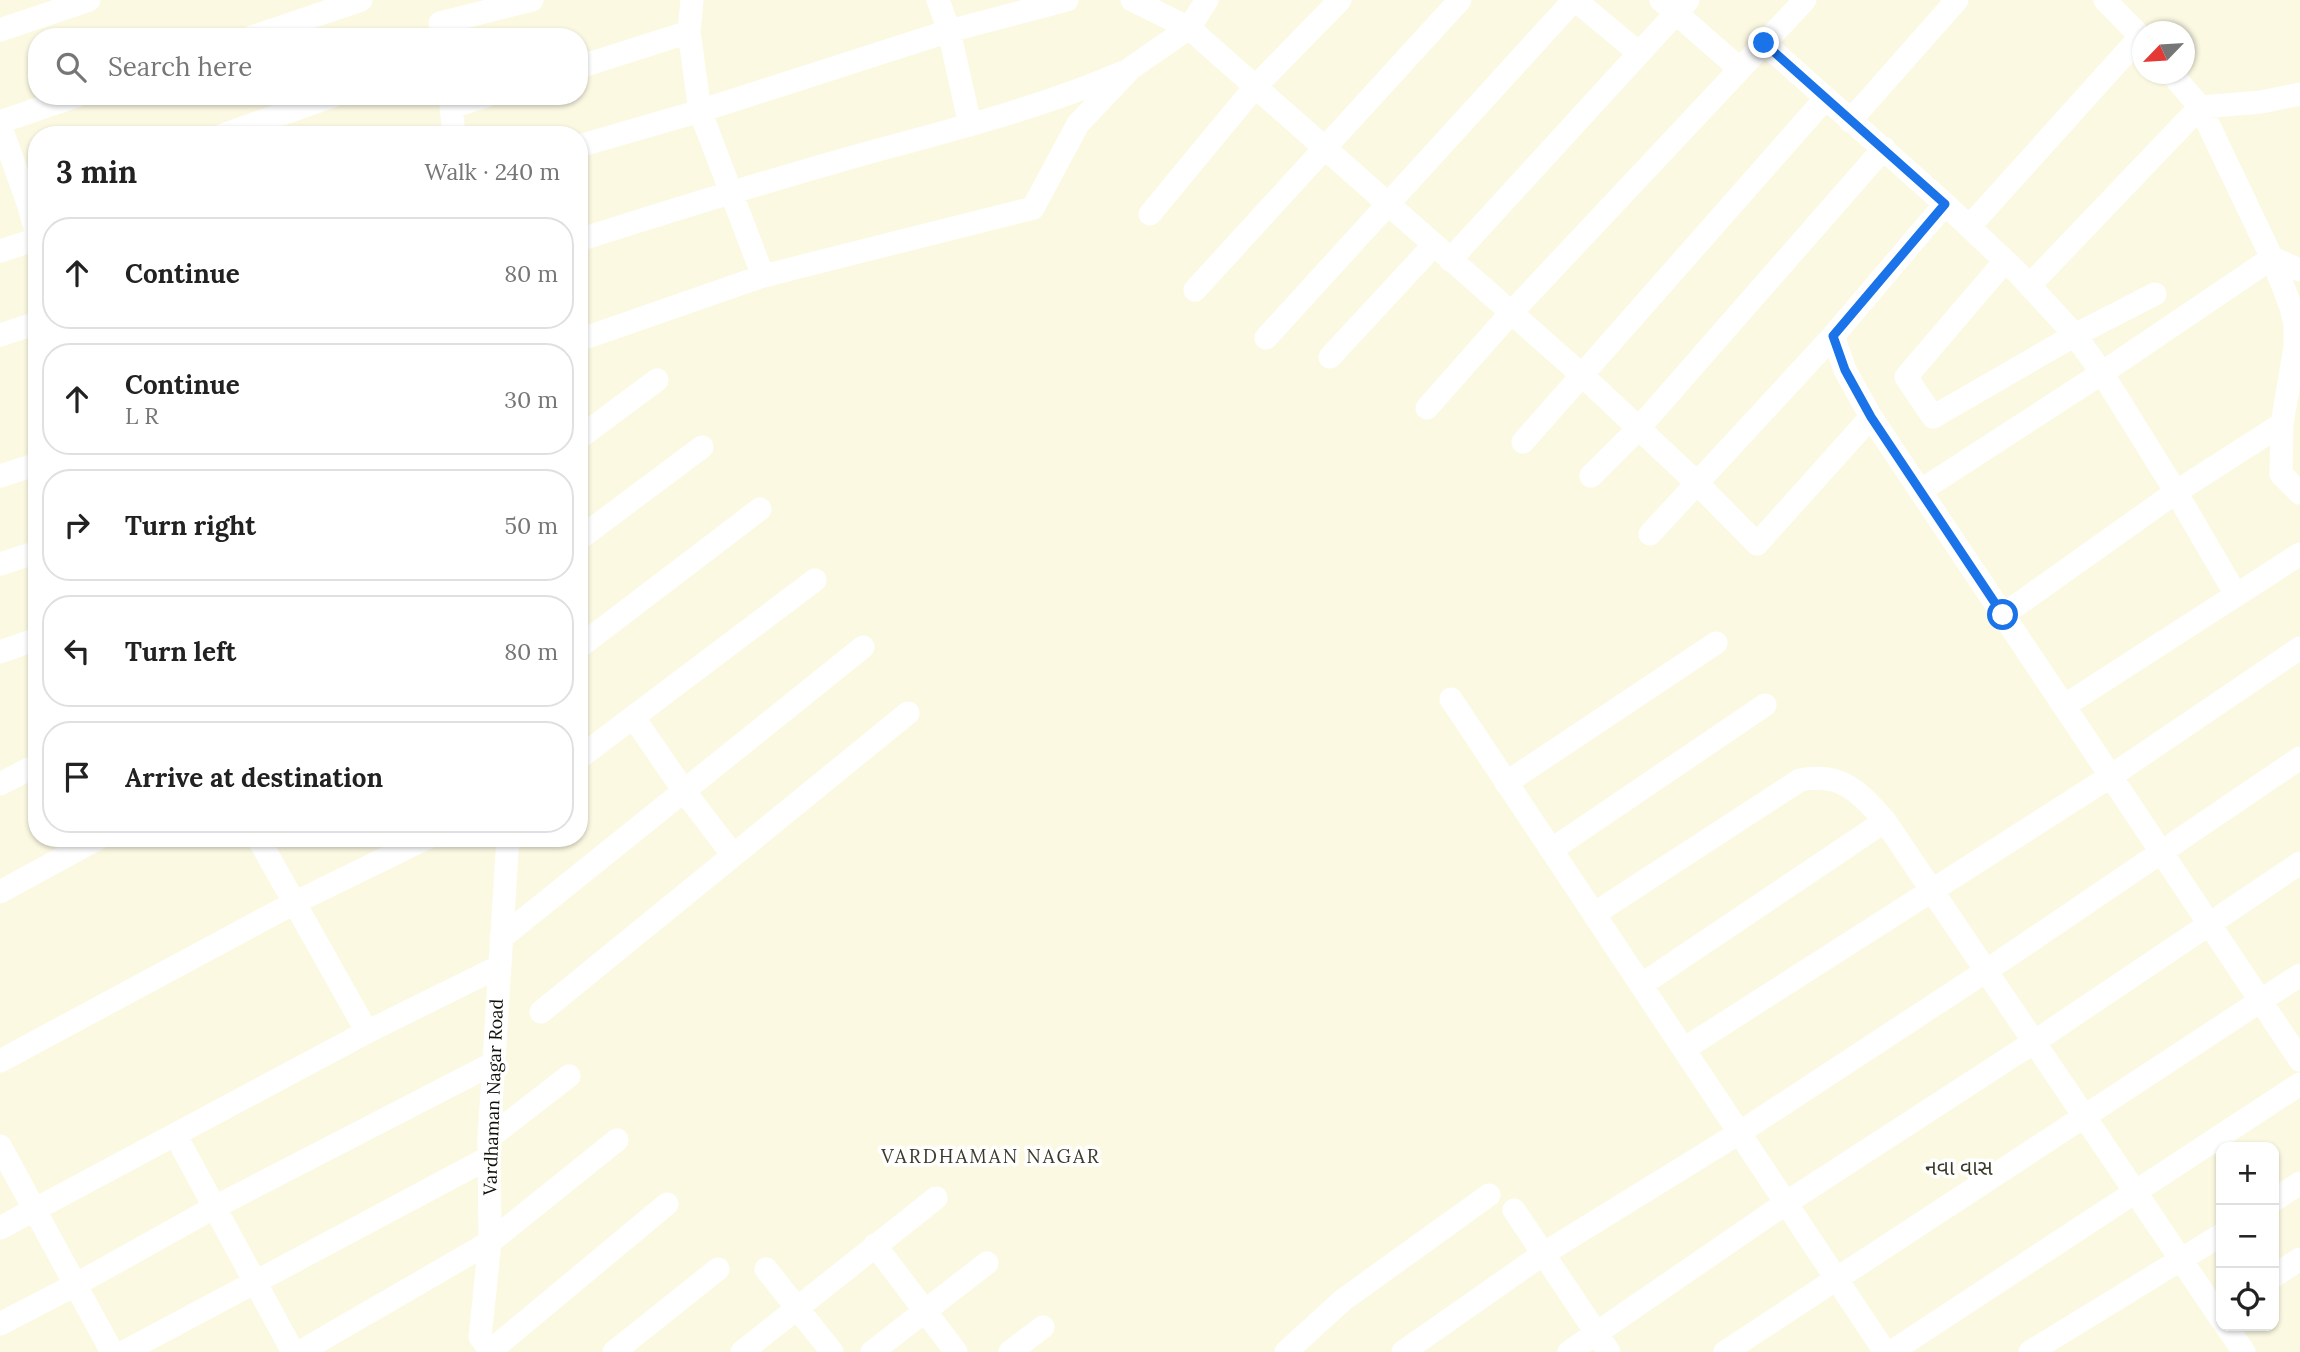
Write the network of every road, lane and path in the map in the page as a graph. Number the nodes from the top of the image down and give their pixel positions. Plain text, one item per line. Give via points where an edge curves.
1 (89, 0) edge
2 (361, 0) edge
3 (532, 0) edge
4 (692, 0) edge
5 (938, 0) edge
6 (1067, 0) edge
7 (1132, 0) edge
8 (1207, 0) edge
9 (1340, 0) edge
10 (1460, 0) edge
11 (1574, 0) edge
12 (1805, 0) edge
13 (1957, 0) edge
14 (2105, 0) edge
15 (1675, 4) edge
16 (441, 20) edge
17 (2132, 27) edge
18 (279, 28) edge
19 (1189, 28) junction
20 (0, 30) edge
21 (949, 31) junction
22 (690, 32) junction
23 (1764, 43) junction
24 (2132, 48) edge
25 (1639, 53) junction
26 (588, 63) edge
27 (1131, 68) junction
28 (1740, 69) junction
29 (2180, 84) edge
30 (1255, 87) junction
31 (2300, 94) edge
32 (1825, 99) junction
33 (52, 105) edge
34 (308, 105) edge
35 (450, 105) edge
36 (2200, 107) junction
37 (700, 111) junction
38 (1850, 121) junction
39 (0, 124) edge
40 (970, 125) junction
41 (248, 126) edge
42 (453, 126) edge
43 (588, 143) edge
44 (1324, 148) junction
45 (1884, 148) junction
46 (28, 192) edge
47 (730, 192) junction
48 (1387, 204) junction
49 (1945, 204) junction
50 (1150, 214) dead end
51 (1969, 227) junction
52 (588, 237) edge
53 (28, 240) edge
54 (0, 251) edge
55 (1442, 253) junction
56 (2272, 258) junction
57 (2005, 261) junction
58 (2300, 270) edge
59 (763, 276) junction
60 (2030, 285) junction
61 (1195, 289) dead end
62 (2155, 294) dead end
63 (1510, 314) junction
64 (28, 326) edge
65 (0, 335) edge
66 (2075, 335) junction
67 (1833, 336) junction
68 (588, 337) edge
69 (1266, 338) dead end
70 (1330, 357) dead end
71 (2102, 373) junction
72 (1583, 376) junction
73 (657, 380) dead end
74 (1427, 408) dead end
75 (1871, 417) junction
76 (2283, 424) junction
77 (1639, 428) junction
78 (588, 432) edge
79 (1523, 442) dead end
80 (702, 447) dead end
81 (2291, 451) edge
82 (28, 467) edge
83 (0, 476) edge
84 (1591, 476) dead end
85 (1698, 484) junction
86 (1920, 491) junction
87 (2176, 492) junction
88 (2300, 493) edge
89 (760, 509) dead end
90 (588, 532) edge
91 (1650, 534) dead end
92 (2300, 554) edge
93 (28, 555) edge
94 (0, 564) edge
95 (815, 580) dead end
96 (2236, 595) junction
97 (2003, 615) junction
98 (588, 640) edge
99 (28, 642) edge
100 (1716, 643) dead end
101 (863, 647) dead end
102 (2300, 648) edge
103 (0, 652) edge
104 (1451, 699) dead end
105 (1765, 705) dead end
106 (2064, 706) junction
107 (908, 713) dead end
108 (634, 718) junction
109 (588, 751) edge
110 (2300, 758) edge
111 (28, 770) edge
112 (2111, 776) junction
113 (1506, 783) junction
114 (0, 784) edge
115 (684, 791) junction
116 (1885, 821) junction
117 (82, 847) edge
118 (263, 847) edge
119 (409, 847) edge
120 (507, 847) edge
121 (1551, 850) junction
122 (2162, 852) junction
123 (733, 855) junction
124 (2300, 863) edge
125 (1932, 890) junction
126 (0, 892) edge
127 (294, 903) junction
128 (1594, 914) junction
129 (2209, 923) junction
130 (501, 938) junction
131 (500, 966) junction
132 (1986, 971) junction
133 (2300, 975) edge
134 (1641, 985) junction
135 (2261, 1001) junction
136 (541, 1012) dead end
137 (367, 1032) junction
138 (2034, 1042) junction
139 (1684, 1049) junction
140 (2300, 1060) edge
141 (0, 1061) edge
142 (492, 1064) junction
143 (569, 1076) dead end
144 (2300, 1084) edge
145 (2085, 1117) junction
146 (1739, 1133) junction
147 (176, 1136) junction
148 (617, 1140) dead end
149 (0, 1146) edge
150 (489, 1148) junction
151 (2300, 1183) edge
152 (2136, 1193) junction
153 (1489, 1195) dead end
154 (2279, 1197) edge
155 (936, 1198) dead end
156 (667, 1203) dead end
157 (1786, 1203) junction
158 (215, 1207) junction
159 (35, 1210) junction
160 (1514, 1210) dead end
161 (0, 1228) edge
162 (2216, 1238) edge
163 (490, 1242) junction
164 (875, 1245) junction
165 (1543, 1254) junction
166 (2300, 1259) edge
167 (2182, 1260) junction
168 (987, 1263) dead end
169 (718, 1269) dead end
170 (766, 1269) dead end
171 (2279, 1273) edge
172 (1836, 1278) junction
173 (256, 1282) junction
174 (75, 1285) junction
175 (797, 1306) junction
176 (926, 1310) junction
177 (2216, 1314) edge
178 (0, 1324) edge
179 (1043, 1327) dead end
180 (1603, 1343) edge
181 (112, 1352) edge
182 (124, 1352) edge
183 (293, 1352) edge
184 (300, 1352) edge
185 (490, 1352) edge
186 (614, 1352) edge
187 (742, 1352) edge
188 (832, 1352) edge
189 (872, 1352) edge
190 (956, 1352) edge
191 (1010, 1352) edge
192 (1286, 1352) edge
193 (1403, 1352) edge
194 (1569, 1352) edge
195 (1726, 1352) edge
196 (1885, 1352) edge
197 (1891, 1352) edge
198 (2030, 1352) edge

1 - 20 street
2 - 18 street
3 - 16 street
4 - 22 street
5 - 21 street
6 - 21 street
7 - 19 street
8 - 19 street
9 - 30 street
10 - 44 street
11 - 25 street
11 - 48 street
12 - 23 street
13 - 38 street
14 - 17 street
15 - 25 street
15 - 28 street
19 - 27 street
19 - 30 street
21 - 37 street
21 - 40 street
22 - 26 street
22 - 37 street
23 - 28 street
23 - 32 street
24 - 51 street
25 - 55 street
27 - 40 street via 1075,92
27 - 59 street via 1077,124 1033,208
28 - 63 street
29 - 36 street
30 - 44 street
30 - 50 street
31 - 36 street
32 - 38 street
32 - 72 street
33 - 39 street
34 - 41 street
35 - 42 street
36 - 56 street
36 - 60 street
37 - 43 street
37 - 47 street
38 - 45 street
39 - 46 street
40 - 47 street
44 - 48 street
44 - 61 street
45 - 49 street
45 - 77 street
47 - 52 street
47 - 59 street
48 - 55 street
48 - 69 street
49 - 51 street
49 - 67 street
51 - 57 street
53 - 54 street
55 - 63 street
55 - 70 street
56 - 58 street
56 - 71 street
56 - 76 street via 2295,325
57 - 60 street
57 - 66 street via 1906,377 1933,417
59 - 68 street
60 - 66 street
62 - 66 street
63 - 72 street
63 - 74 street
64 - 65 street
66 - 71 street
67 - 75 street via 1845,370
67 - 85 street
71 - 86 street
71 - 87 street
72 - 77 street
72 - 79 street
73 - 78 street
75 - 85 street via 1758,544
75 - 86 street
76 - 81 street
76 - 87 street
77 - 84 street
77 - 85 street
80 - 90 street
81 - 88 street via 2281,474
82 - 83 street
85 - 91 street
86 - 97 street
87 - 96 street
87 - 97 street
89 - 98 street
92 - 96 street
93 - 94 street
95 - 108 street
96 - 106 street
97 - 106 street
99 - 103 street
100 - 113 street
101 - 115 street
102 - 112 street
104 - 113 street
105 - 121 street
106 - 112 street
107 - 123 street
108 - 109 street
108 - 115 street
110 - 122 street
111 - 114 street
112 - 122 street
112 - 125 street
113 - 121 street
115 - 123 street
115 - 130 street
116 - 125 street
116 - 128 street via 1844,783 1800,779
116 - 134 street
117 - 126 street
118 - 127 street
119 - 127 street
120 - 130 street, Vardhaman Nagar Road
121 - 128 street
122 - 129 street
122 - 132 street
123 - 136 street
124 - 129 street
125 - 132 street
125 - 139 street
127 - 137 street
127 - 141 street
128 - 134 street
129 - 135 street
129 - 138 street
130 - 131 street, Vardhaman Nagar Road
131 - 137 street
131 - 142 street, Vardhaman Nagar Road
132 - 138 street
132 - 146 street
133 - 135 street
134 - 139 street
135 - 140 street
135 - 145 street
137 - 147 street
138 - 145 street
138 - 157 street
139 - 146 street
142 - 150 street, Vardhaman Nagar Road
142 - 158 street
143 - 150 street
144 - 152 street
145 - 152 street
145 - 172 street
146 - 157 street
146 - 165 street
147 - 158 street
147 - 159 street
148 - 163 street
149 - 159 street
150 - 163 street, Vardhaman Nagar Road
150 - 173 street
151 - 154 street
152 - 167 street
152 - 197 street
153 - 192 street via 1343,1300
155 - 164 street
156 - 185 street
157 - 172 street
157 - 180 street
158 - 173 street
158 - 174 street
159 - 161 street
159 - 174 street
160 - 165 street
162 - 167 street
163 - 184 street
163 - 185 street, Vardhaman Nagar Road via 480,1337
164 - 175 street
164 - 176 street
165 - 180 street
165 - 193 street
166 - 171 street
167 - 177 street
167 - 198 street
168 - 176 street
169 - 186 street
170 - 175 street
172 - 195 street
172 - 196 street
173 - 182 street
173 - 183 street
174 - 178 street
174 - 181 street
175 - 187 street
175 - 188 street
176 - 189 street
176 - 190 street
179 - 191 street
180 - 194 street

